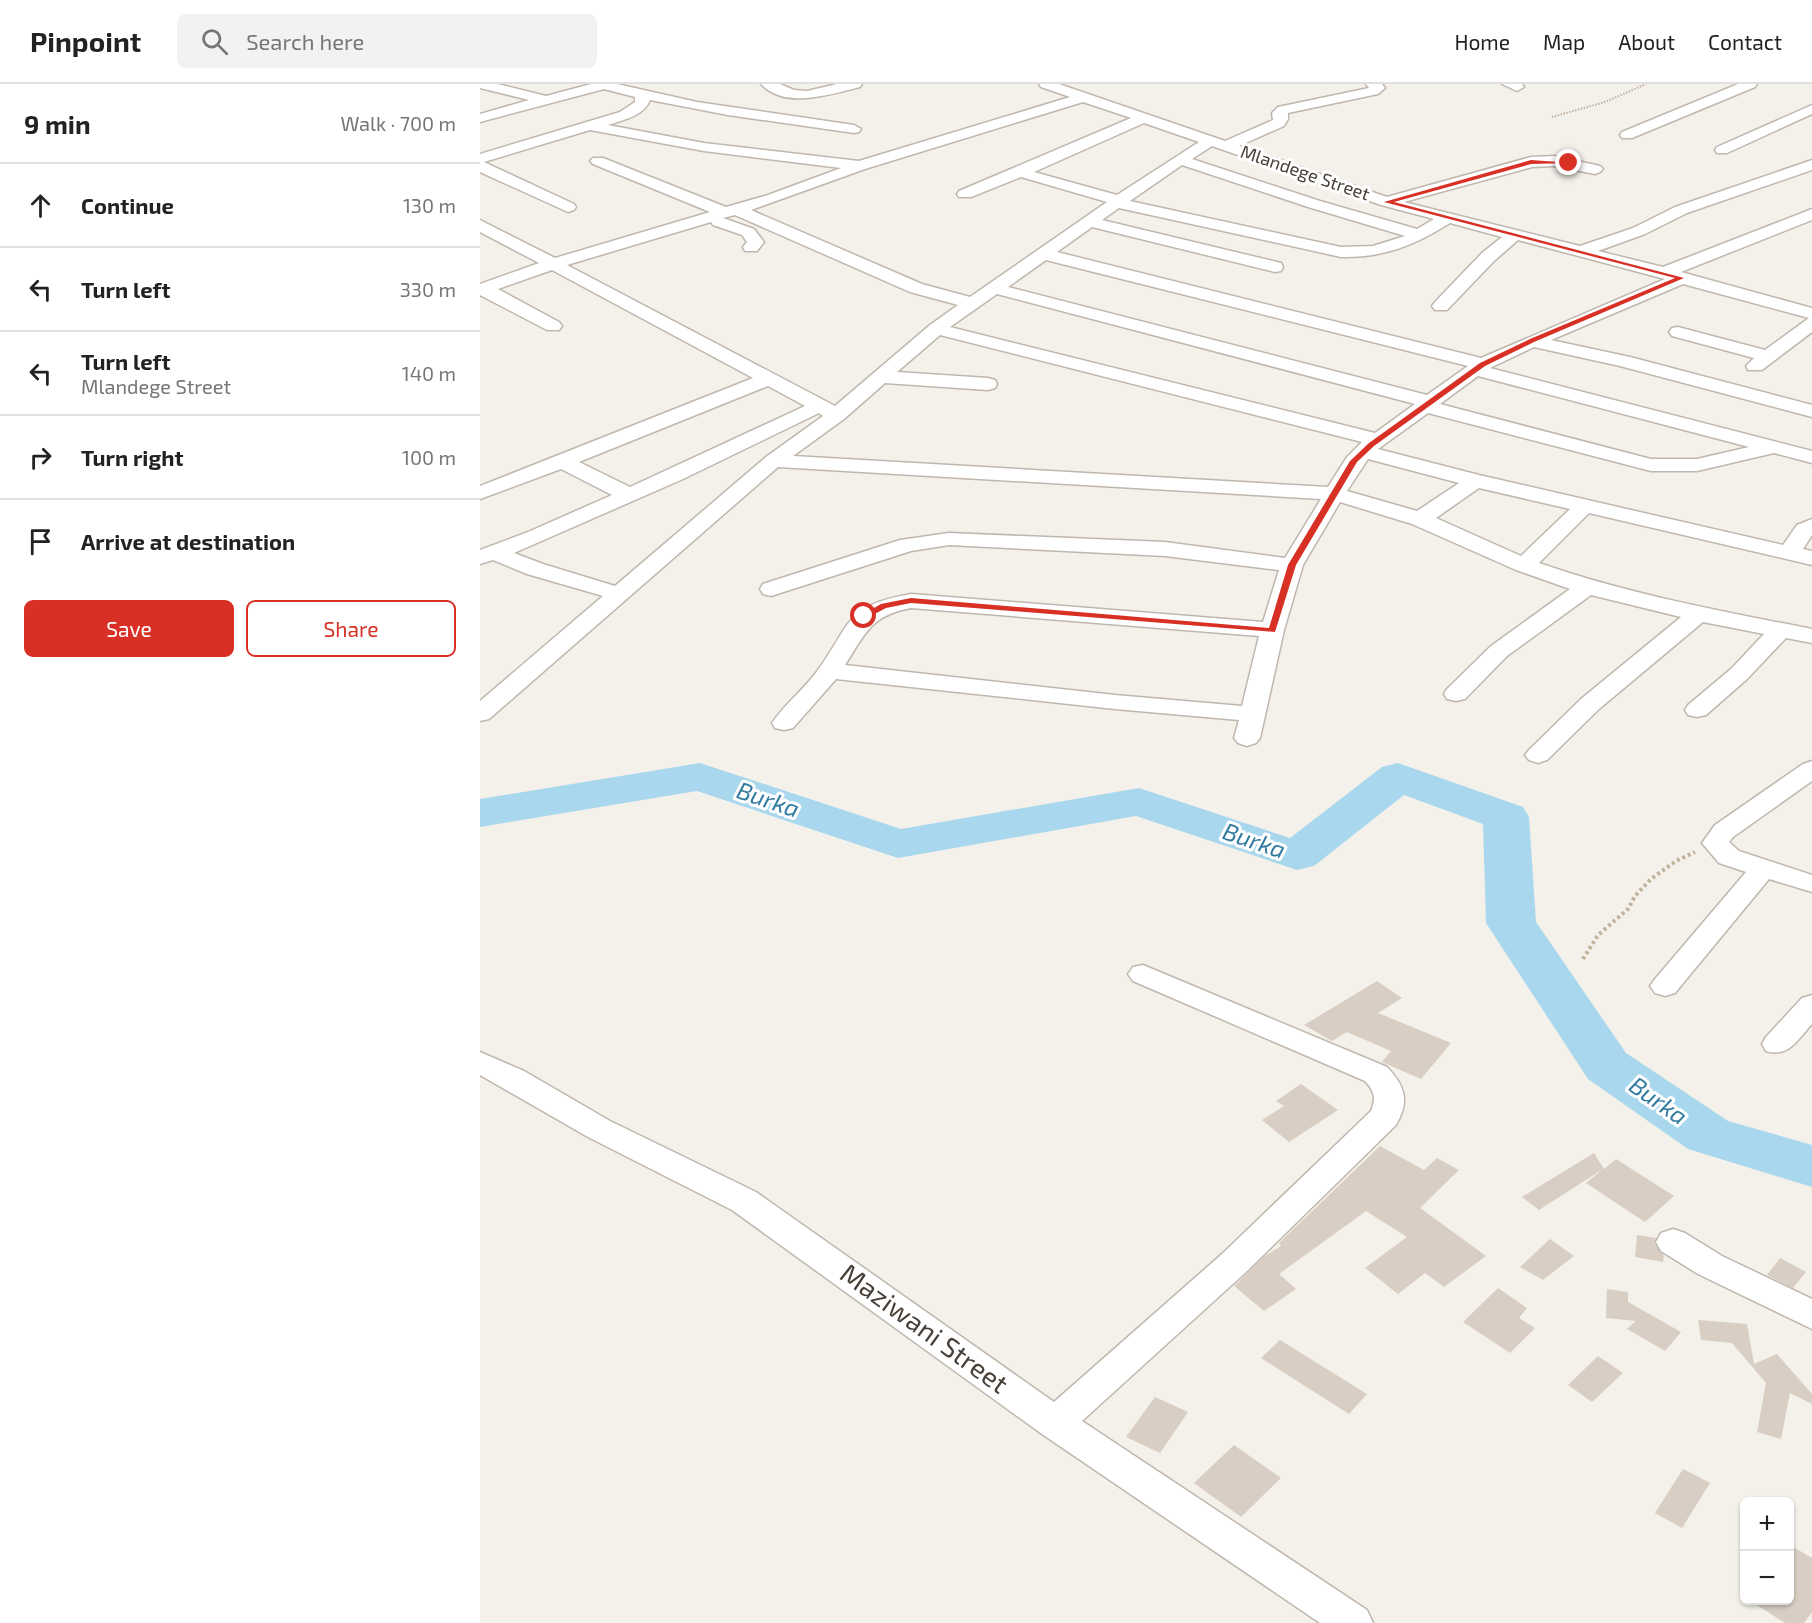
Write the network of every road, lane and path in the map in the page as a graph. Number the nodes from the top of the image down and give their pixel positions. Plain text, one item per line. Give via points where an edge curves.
1 (481, 84) edge
2 (606, 84) edge
3 (768, 84) edge
4 (855, 84) edge
5 (1046, 84) edge
6 (1373, 84) edge
7 (1646, 84) edge
8 (1750, 84) edge
9 (640, 95) junction
10 (1084, 98) junction
11 (545, 101) junction
12 (1812, 109) edge
13 (1552, 117) dead end
14 (480, 118) edge
15 (1143, 118) junction
16 (590, 126) junction
17 (854, 129) dead end
18 (1627, 135) dead end
19 (1218, 143) junction
20 (1722, 150) dead end
21 (480, 159) edge
22 (1181, 160) junction
23 (598, 161) dead end
24 (480, 165) edge
25 (1812, 165) edge
26 (861, 166) junction
27 (1595, 169) dead end
28 (1022, 173) junction
29 (965, 195) dead end
30 (1118, 202) junction
31 (1387, 202) junction
32 (568, 207) dead end
33 (732, 211) junction
34 (1812, 214) edge
35 (1447, 218) junction
36 (706, 219) junction
37 (1090, 222) junction
38 (480, 225) edge
39 (1420, 235) junction
40 (1514, 235) junction
41 (751, 247) dead end
42 (1580, 252) junction
43 (1042, 255) junction
44 (552, 264) junction
45 (1275, 267) dead end
46 (480, 271) edge
47 (1673, 275) junction
48 (487, 287) edge
49 (993, 288) junction
50 (972, 303) junction
51 (1441, 306) dead end
52 (1812, 314) edge
53 (1812, 323) edge
54 (553, 326) dead end
55 (936, 329) junction
56 (1678, 332) dead end
57 (1532, 341) junction
58 (1480, 367) junction
59 (879, 377) junction
60 (768, 378) junction
61 (988, 384) dead end
62 (1429, 404) junction
63 (829, 410) junction
64 (1812, 411) edge
65 (1372, 446) junction
66 (1770, 448) junction
67 (1812, 457) edge
68 (773, 461) junction
69 (563, 462) junction
70 (1476, 480) junction
71 (480, 493) edge
72 (1336, 494) junction
73 (629, 495) junction
74 (1586, 505) junction
75 (1420, 519) junction
76 (1812, 525) edge
77 (1790, 553) junction
78 (487, 555) edge
79 (1812, 558) edge
80 (1292, 565) junction
81 (1524, 565) junction
82 (1587, 587) junction
83 (771, 589) dead end
84 (620, 594) junction
85 (1698, 614) junction
86 (1272, 630) junction
87 (1781, 630) junction
88 (1812, 636) edge
89 (830, 671) junction
90 (1455, 694) dead end
91 (1696, 710) dead end
92 (480, 714) edge
93 (1253, 714) junction
94 (784, 723) dead end
95 (1247, 738) dead end
96 (1538, 755) dead end
97 (1812, 769) edge
98 (1715, 843) junction
99 (1812, 861) edge
100 (1775, 872) junction
101 (1812, 884) edge
102 (1583, 959) dead end
103 (1143, 974) dead end
104 (1665, 986) dead end
105 (1812, 1005) edge
106 (1777, 1044) dead end
107 (480, 1062) edge
108 (1673, 1242) dead end
109 (1812, 1315) edge
110 (1055, 1423) junction
111 (1353, 1623) edge

1 - 11 street
2 - 9 street
2 - 11 street
3 - 4 street via 807,95
5 - 10 street, Mlandege Street
6 - 19 street via 1378,88 1373,92 1283,110 1279,123
7 - 13 path via 1605,102
8 - 18 street
9 - 16 street via 643,100 634,111
9 - 17 street
10 - 15 street, Mlandege Street
10 - 26 street
11 - 14 street
12 - 20 street
15 - 19 street, Mlandege Street
15 - 28 street
16 - 21 street
16 - 26 street via 704,147
19 - 22 street
19 - 31 street, Mlandege Street
22 - 30 street
22 - 39 street
23 - 33 street
24 - 32 street
25 - 42 street via 1681,210 1639,231
26 - 33 street
27 - 31 street via 1555,161 1531,162
28 - 29 street
28 - 30 street
30 - 37 street
30 - 39 street via 1341,252 1388,250
31 - 35 street, Mlandege Street
33 - 36 street
33 - 50 street via 916,288
34 - 47 street
35 - 39 street
35 - 40 street, Mlandege Street
36 - 41 street via 748,232 756,242
36 - 44 street
37 - 43 street
37 - 45 street
38 - 44 street
40 - 42 street, Mlandege Street
40 - 51 street
42 - 47 street, Mlandege Street
43 - 49 street
43 - 58 street
44 - 48 street
44 - 60 street
46 - 48 street
47 - 52 street, Mlandege Street
47 - 57 street
48 - 54 street
49 - 50 street
49 - 62 street
50 - 55 street
53 - 56 street via 1761,361
55 - 59 street
55 - 65 street
57 - 58 street
57 - 64 street
58 - 62 street
58 - 66 street
59 - 61 street
59 - 63 street
60 - 63 street
60 - 69 street
62 - 65 street
62 - 66 street via 1651,465 1697,465
63 - 68 street
63 - 73 street
65 - 70 street
65 - 72 street via 1354,461
66 - 67 street
68 - 72 street
68 - 84 street
69 - 71 street
69 - 73 street
70 - 74 street
70 - 75 street
72 - 75 street
72 - 80 street
73 - 78 street
74 - 77 street
74 - 81 street
75 - 81 street
76 - 77 street via 1797,538
77 - 79 street
78 - 84 street
80 - 83 street via 1165,549 949,538 908,545
80 - 86 street
81 - 82 street
82 - 85 street
82 - 90 street via 1499,651
84 - 92 street
85 - 87 street
85 - 96 street via 1590,704
86 - 89 street via 911,601 884,606 864,616
86 - 93 street
87 - 88 street
87 - 91 street via 1739,674
89 - 93 street
89 - 94 street
93 - 95 street
97 - 98 street via 1724,831
98 - 100 street via 1730,857
98 - 102 path via 1676,861 1651,879 1628,909 1598,935
99 - 100 street
100 - 101 street
100 - 104 street
103 - 110 street via 1376,1074 1388,1086 1391,1101 1385,1116 1234,1263
105 - 106 street
107 - 110 street, Maziwani Street via 599,1129 744,1201
108 - 109 street via 1710,1265
110 - 111 street, Maziwani Street

